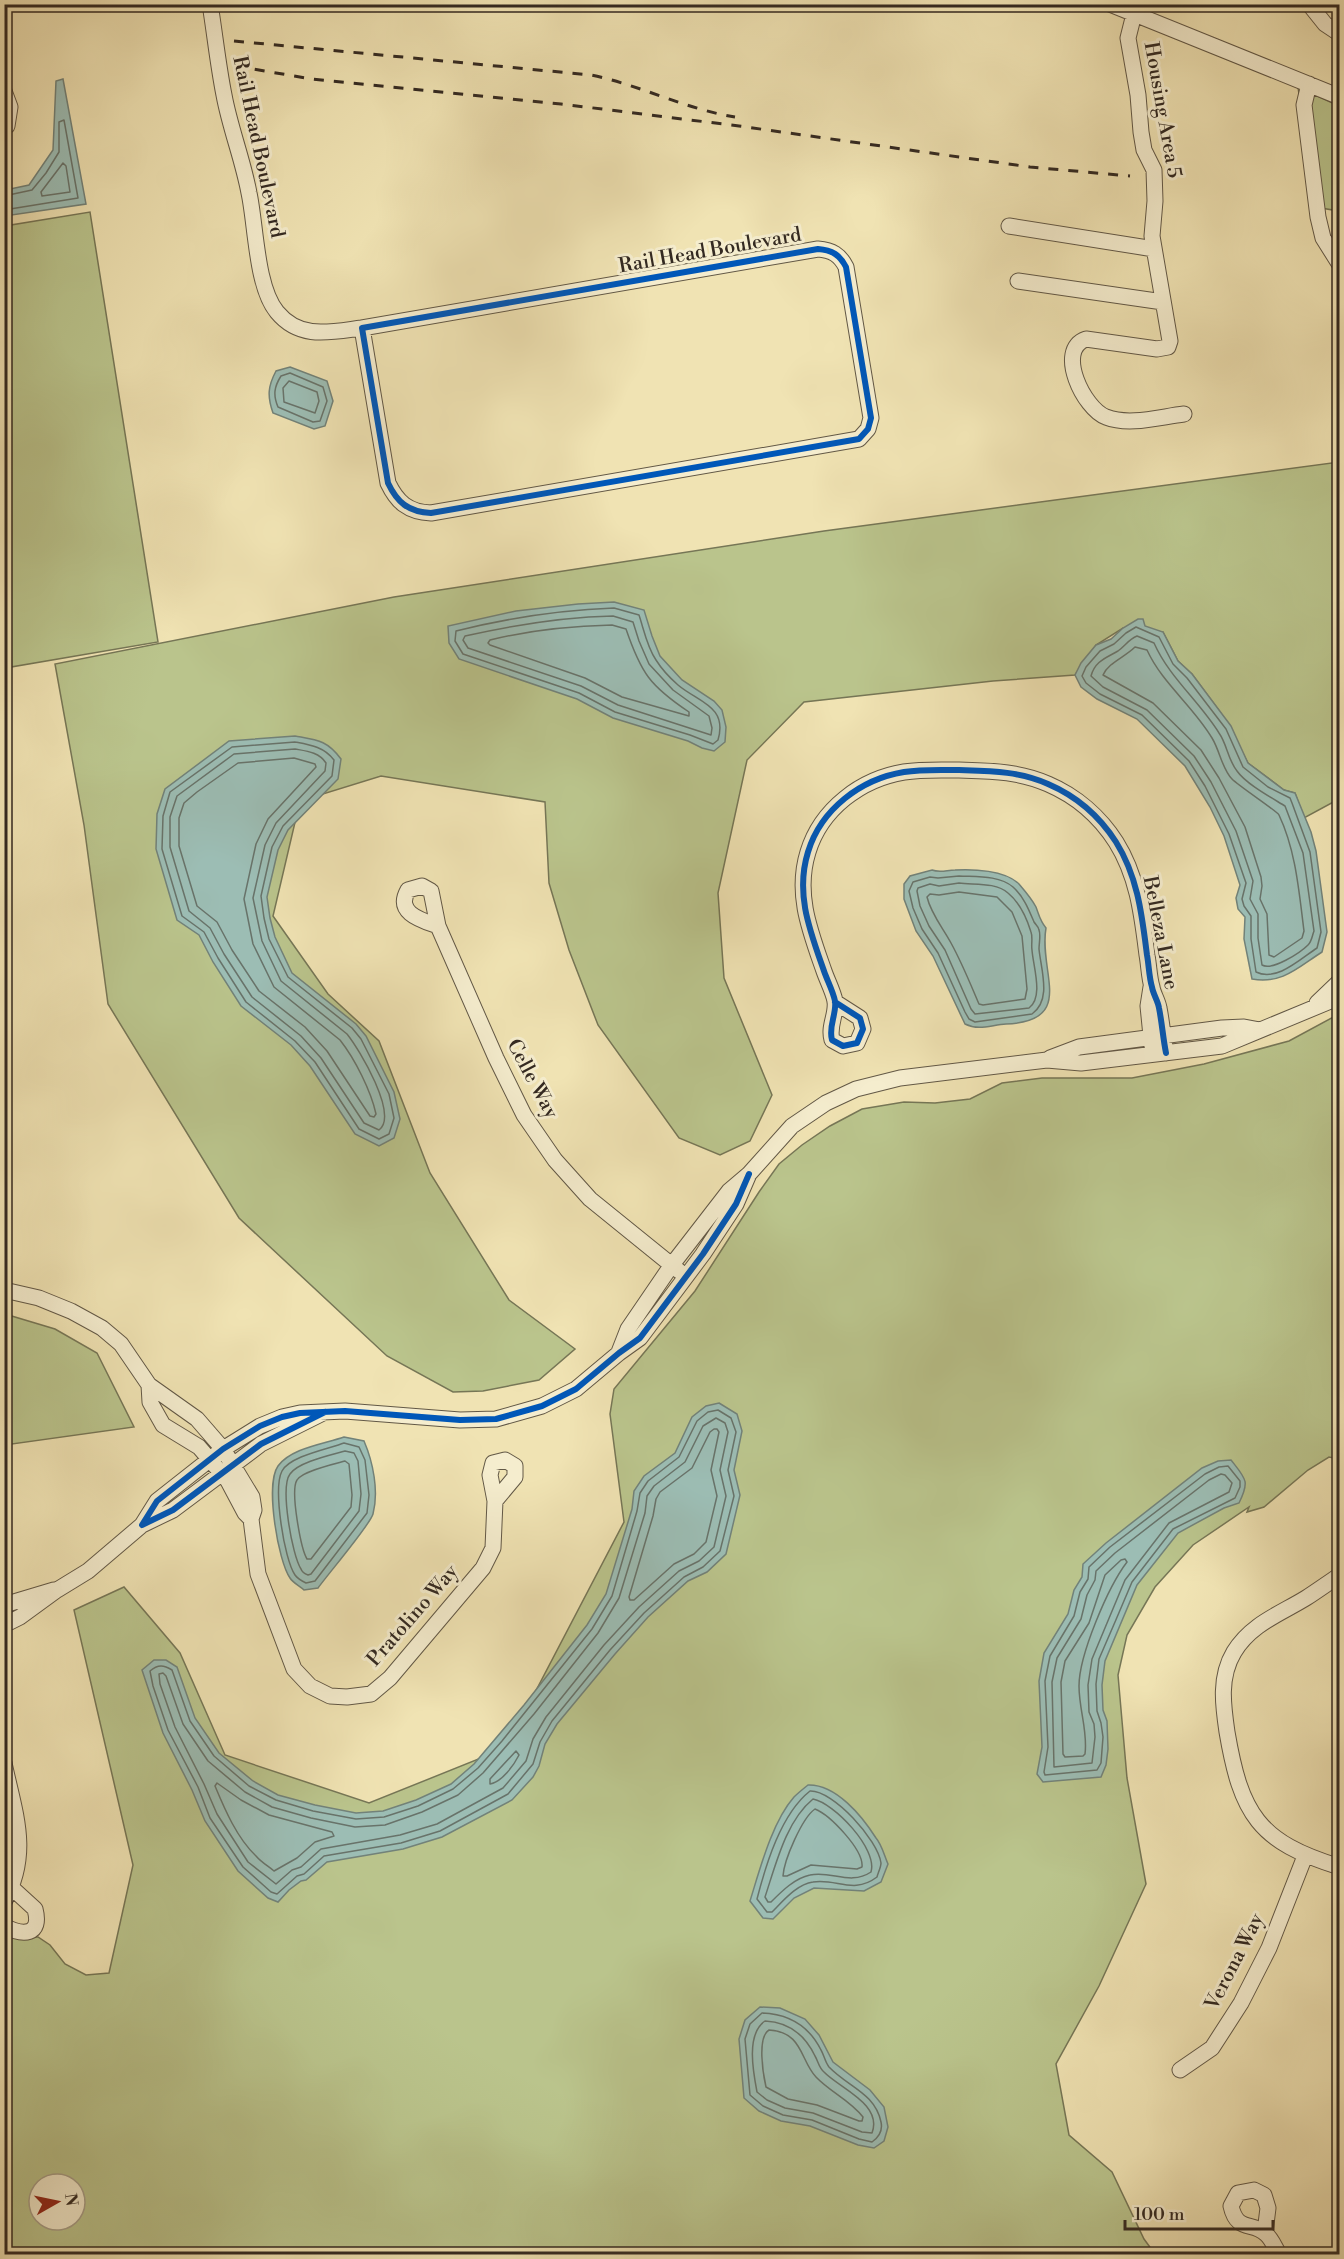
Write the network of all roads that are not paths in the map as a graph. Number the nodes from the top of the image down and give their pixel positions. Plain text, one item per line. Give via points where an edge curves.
1 (210, 4) edge
2 (1309, 4) edge
3 (1114, 5) edge
4 (1134, 14) junction
5 (1340, 34) edge
6 (1309, 84) junction
7 (4, 91) edge
8 (1340, 97) edge
9 (4, 128) edge
10 (1009, 226) dead end
11 (1154, 249) junction
12 (1340, 265) edge
13 (1018, 281) dead end
14 (1163, 302) junction
15 (362, 328) junction
16 (1184, 414) dead end
17 (438, 926) dead end
18 (1340, 981) edge
19 (1340, 997) edge
20 (836, 1002) dead end
21 (1312, 1007) junction
22 (1260, 1030) junction
23 (1157, 1036) junction
24 (1159, 1054) junction
25 (1047, 1060) junction
26 (748, 1174) junction
27 (675, 1261) junction
28 (689, 1272) junction
29 (4, 1290) edge
30 (619, 1353) junction
31 (149, 1385) junction
32 (325, 1412) junction
33 (223, 1449) junction
34 (210, 1460) junction
35 (228, 1469) junction
36 (495, 1502) dead end
37 (142, 1525) junction
38 (1340, 1575) edge
39 (57, 1590) junction
40 (4, 1605) edge
41 (4, 1625) edge
42 (4, 1763) edge
43 (1305, 1856) junction
44 (1340, 1867) edge
45 (8, 1895) edge
46 (4, 1926) edge
47 (1180, 2070) dead end
48 (1265, 2232) dead end
49 (1279, 2254) edge

1 - 15 street, Rail Head Boulevard via 224,95 246,179 262,278 271,303 286,321 312,333
2 - 5 street via 1325,24
3 - 4 street
4 - 6 street
4 - 11 street, Housing Area 5 via 1128,38 1144,150 1154,170
6 - 8 street
6 - 12 street via 1304,105 1318,217 1323,238
7 - 9 street via 10,107
10 - 11 street
11 - 14 street, Housing Area 5
13 - 14 street
14 - 16 street, Housing Area 5 via 1168,347 1157,349 1086,339 1074,348 1072,366 1086,400 1103,417 1123,421
15 - 15 street, Rail Head Boulevard via 826,249 838,255 846,267 870,424 864,436 853,441 420,513 399,502 388,483
17 - 27 street, Celle Way via 524,1115 555,1160 590,1199 625,1226 638,1229
18 - 21 street
19 - 21 street
20 - 23 street, Belleza Lane via 804,911 802,881 808,851 821,824 848,795 884,777 920,771 997,771 1049,784 1085,807 1116,842 1131,871 1141,910 1151,987 1148,1006
21 - 22 street
22 - 23 street via 1222,1028
22 - 24 street via 1222,1046
23 - 24 street, Belleza Lane
23 - 25 street via 1079,1047
24 - 25 street via 1081,1063
25 - 26 street via 900,1078 856,1089 792,1126
26 - 27 street via 729,1191
26 - 28 street via 736,1204
27 - 28 street, Celle Way
27 - 30 street via 628,1329
28 - 30 street via 640,1338
29 - 31 street via 39,1298 102,1328 121,1344
30 - 32 street via 576,1389 543,1406 496,1419
31 - 33 street via 197,1419
31 - 34 street via 150,1402 163,1425 191,1441
32 - 33 street via 282,1417
32 - 35 street via 261,1444
33 - 34 street
33 - 35 street
34 - 35 street
34 - 37 street via 157,1501
35 - 36 street, Pratolino Way via 252,1497 258,1574 294,1669 310,1686 330,1696 371,1694 390,1678 483,1568 493,1548
35 - 37 street via 173,1510
37 - 39 street via 88,1571
38 - 43 street via 1253,1629 1234,1653 1222,1689 1231,1755 1246,1804 1272,1836
39 - 40 street
39 - 41 street
42 - 45 street via 21,1848
43 - 44 street
43 - 47 street, Verona Way via 1253,1983 1212,2048
45 - 46 street via 36,1909 37,1921 34,1928 22,1933
48 - 49 street

